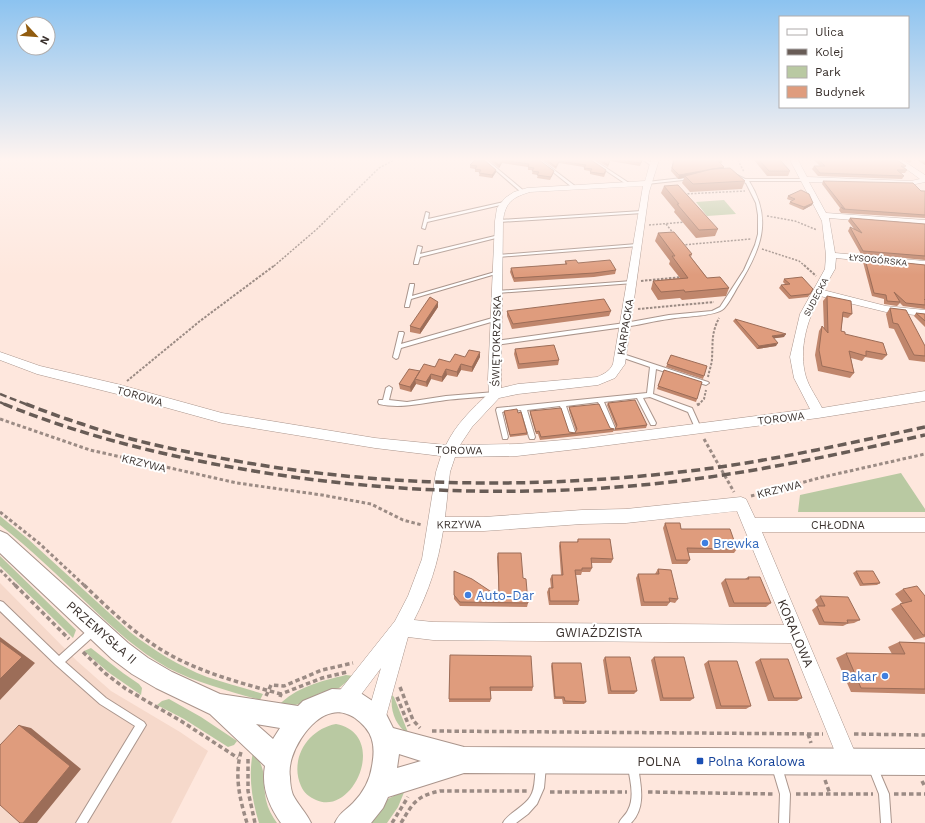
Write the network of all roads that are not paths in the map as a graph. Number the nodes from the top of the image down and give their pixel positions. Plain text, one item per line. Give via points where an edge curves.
1 (509, 198) edge
2 (644, 198) edge
3 (756, 198) edge
4 (814, 198) edge
5 (504, 203) junction
6 (642, 212) junction
7 (427, 213) dead end
8 (823, 215) junction
9 (425, 221) junction
10 (499, 221) junction
11 (925, 223) edge
12 (424, 228) dead end
13 (499, 236) junction
14 (637, 245) junction
15 (420, 247) dead end
16 (831, 255) junction
17 (418, 256) junction
18 (498, 256) junction
19 (416, 263) dead end
20 (925, 264) edge
21 (497, 274) junction
22 (632, 282) junction
23 (412, 285) dead end
24 (497, 292) junction
25 (817, 292) junction
26 (409, 298) junction
27 (407, 306) dead end
28 (925, 313) edge
29 (496, 319) junction
30 (625, 325) junction
31 (401, 333) dead end
32 (495, 343) junction
33 (398, 347) junction
34 (620, 355) junction
35 (0, 356) edge
36 (396, 357) dead end
37 (653, 366) junction
38 (706, 383) road end
39 (389, 388) dead end
40 (495, 394) junction
41 (650, 395) junction
42 (639, 396) junction
43 (925, 396) edge
44 (600, 400) junction
45 (562, 404) junction
46 (523, 408) junction
47 (818, 413) junction
48 (652, 423) dead end
49 (612, 428) edge
50 (698, 428) junction
51 (572, 432) edge
52 (505, 437) dead end
53 (532, 437) dead end
54 (450, 451) junction
55 (741, 504) joint
56 (436, 524) junction
57 (751, 525) junction
58 (925, 525) edge
59 (0, 540) edge
60 (0, 605) edge
61 (401, 627) junction
62 (95, 629) junction
63 (796, 634) junction
64 (59, 662) junction
65 (344, 701) junction
66 (218, 706) junction
67 (300, 719) junction
68 (380, 729) junction
69 (464, 760) junction
70 (278, 761) junction
71 (541, 761) junction
72 (632, 761) junction
73 (775, 762) junction
74 (860, 762) junction
75 (924, 772) edge
76 (379, 787) junction
77 (81, 823) edge
78 (297, 823) edge
79 (349, 823) edge
80 (508, 823) edge
81 (624, 823) edge
82 (784, 823) edge
83 (886, 823) edge

1 - 5 street
2 - 6 street, KARPACKA
3 - 30 lane via 760,215 759,238 746,270 720,310
4 - 8 street, SUDECKA
5 - 9 lane
5 - 10 street, ŚWIĘTOKRZYSKA
6 - 10 lane
6 - 14 street, KARPACKA
7 - 9 lane
8 - 11 street
8 - 16 street, SUDECKA via 829,234
9 - 12 lane
10 - 13 street, ŚWIĘTOKRZYSKA
13 - 17 lane
13 - 18 street, ŚWIĘTOKRZYSKA
14 - 18 lane
14 - 22 street, KARPACKA
15 - 17 lane
16 - 20 street, ŁYSOGÓRSKA
16 - 25 street, SUDECKA via 830,269
17 - 19 lane
18 - 21 street, ŚWIĘTOKRZYSKA
21 - 24 street, ŚWIĘTOKRZYSKA
21 - 26 lane
22 - 24 lane
22 - 30 street, KARPACKA
23 - 26 lane
24 - 29 street, ŚWIĘTOKRZYSKA
25 - 28 street via 886,309
25 - 47 street, SUDECKA via 805,314 796,357 800,378
26 - 27 lane
29 - 32 street, ŚWIĘTOKRZYSKA
29 - 33 lane
30 - 32 lane
30 - 34 street, KARPACKA
31 - 33 lane
32 - 40 street, ŚWIĘTOKRZYSKA
33 - 36 lane
34 - 37 lane
34 - 40 street, KARPACKA via 617,370 598,381 518,389
35 - 54 street, TOROWA via 37,370 201,413 375,443
37 - 38 lane
37 - 41 lane
39 - 40 lane via 383,402 407,404
40 - 54 street, ŚWIĘTOKRZYSKA via 467,423
41 - 42 lane
41 - 50 lane via 690,410
42 - 44 lane
42 - 48 lane
43 - 47 street, TOROWA
44 - 45 lane
44 - 49 lane
45 - 46 lane
45 - 51 lane
46 - 52 lane via 499,410
46 - 53 lane
47 - 50 street, TOROWA
50 - 54 street, TOROWA via 543,447
54 - 56 street, ŚWIĘTOKRZYSKA via 442,472
55 - 56 street, KRZYWA via 626,516 484,524
55 - 57 street, KORALOWA
56 - 61 street, ŚWIĘTOKRZYSKA via 424,578
57 - 58 street, CHŁODNA
57 - 63 street, KORALOWA
59 - 62 street, PRZEMYSŁA II
60 - 64 lane
61 - 63 street, GWIAŹDZISTA via 433,631
61 - 65 street, ŚWIĘTOKRZYSKA
61 - 68 street, ŚWIĘTOKRZYSKA
62 - 64 lane
62 - 66 street, PRZEMYSŁA II via 140,666
63 - 74 street, KORALOWA via 838,734
64 - 77 lane via 103,701 141,725
65 - 67 street via 321,704
65 - 68 street via 362,707
66 - 67 street, PRZEMYSŁA II
66 - 70 street, PRZEMYSŁA II
67 - 70 street via 286,738
68 - 69 street, POLNA
68 - 76 street via 386,762
69 - 71 street, POLNA
69 - 76 street, POLNA
70 - 78 street via 277,790 281,804
71 - 72 street, POLNA
71 - 80 lane via 539,792 530,806
72 - 73 street, POLNA
72 - 81 lane via 637,803 633,813
73 - 74 street, POLNA
73 - 82 lane via 785,794
74 - 75 street, POLNA
74 - 83 lane via 884,794
76 - 79 street via 363,812

